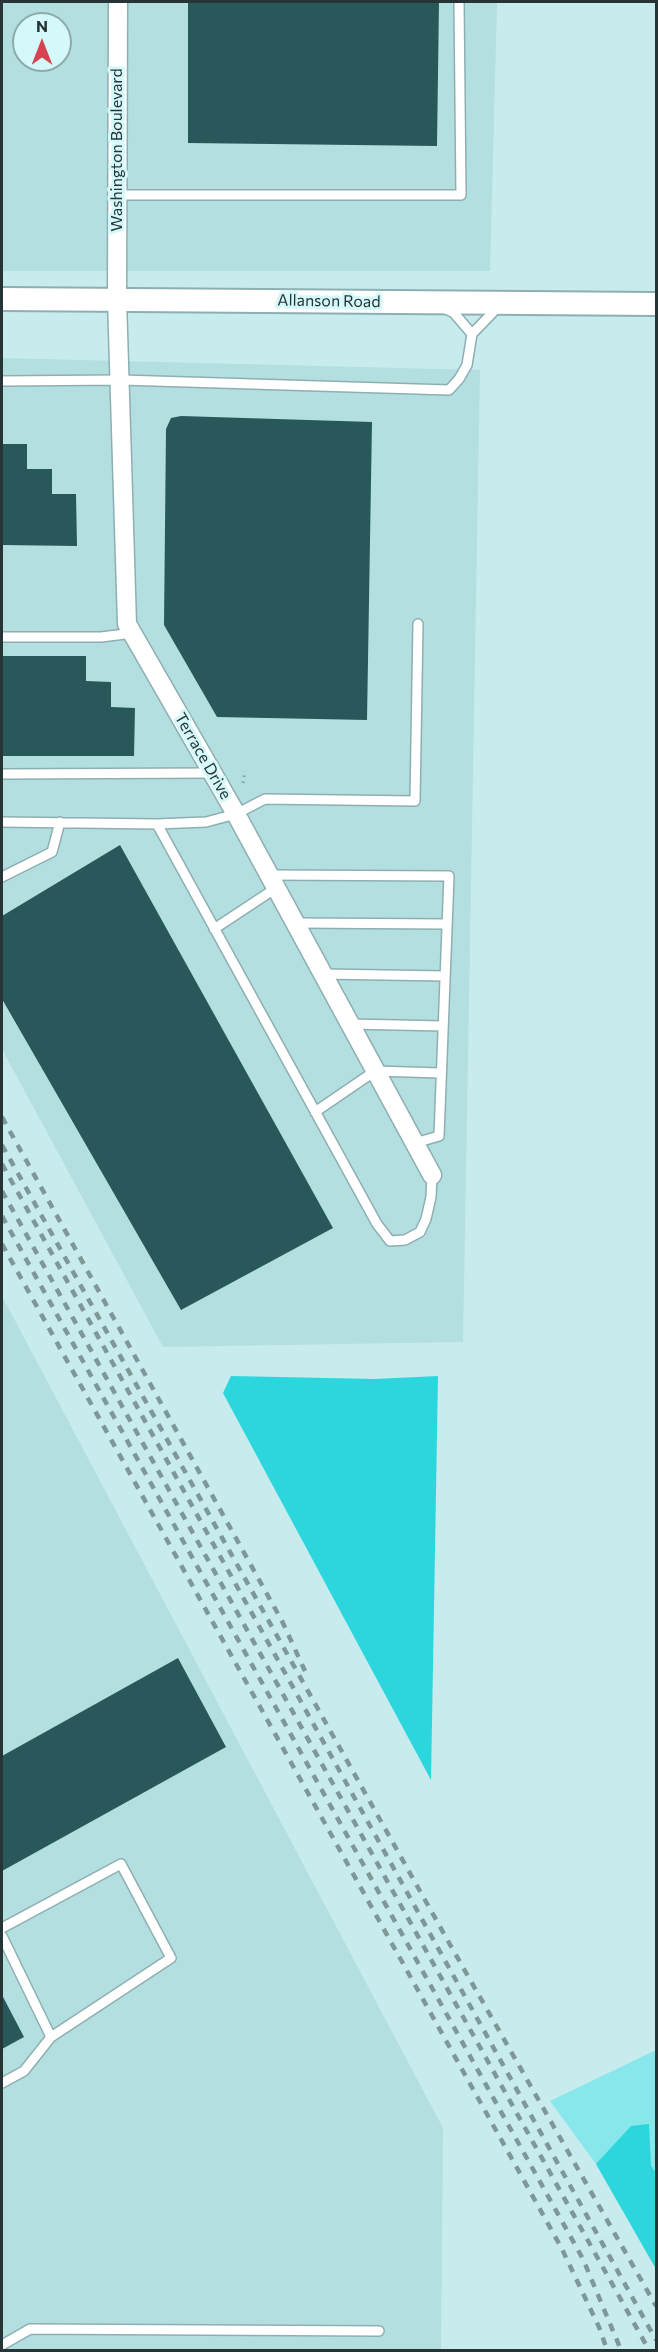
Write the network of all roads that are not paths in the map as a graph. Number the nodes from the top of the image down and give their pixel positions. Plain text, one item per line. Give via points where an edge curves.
1 (118, 2) edge
2 (459, 2) edge
3 (117, 195) junction
4 (2, 299) edge
5 (117, 299) junction
6 (436, 302) junction
7 (502, 303) junction
8 (657, 304) edge
9 (472, 334) junction
10 (121, 380) junction
11 (2, 381) edge
12 (418, 624) dead end
13 (133, 633) junction
14 (2, 637) edge
15 (213, 773) junction
16 (2, 774) edge
17 (236, 814) junction
18 (2, 822) edge
19 (60, 822) junction
20 (157, 824) junction
21 (2, 877) edge
22 (272, 881) junction
23 (295, 923) junction
24 (447, 924) junction
25 (214, 928) junction
26 (323, 974) junction
27 (445, 976) junction
28 (350, 1024) junction
29 (443, 1026) junction
30 (375, 1071) junction
31 (441, 1073) junction
32 (315, 1112) junction
33 (415, 1143) junction
34 (432, 1175) joint
35 (2, 1928) edge
36 (2, 1936) edge
37 (51, 2037) junction
38 (2, 2083) edge
39 (379, 2331) dead end
40 (2, 2345) edge

1 - 3 street, Washington Boulevard
2 - 3 lane via 460,195
3 - 5 street, Washington Boulevard
4 - 5 street, Allanson Road
5 - 6 street, Allanson Road
5 - 10 street, Terrace Drive
6 - 7 street, Allanson Road
6 - 9 lane
7 - 8 street, Allanson Road
7 - 9 lane
9 - 10 lane via 467,365 449,390
10 - 11 lane
10 - 13 street, Terrace Drive via 125,587 128,624
12 - 17 lane via 416,801 265,799
13 - 14 lane via 101,637
13 - 15 street, Terrace Drive
15 - 16 lane
15 - 17 street, Terrace Drive
17 - 20 lane via 206,822
17 - 22 street, Terrace Drive
18 - 19 lane
19 - 20 lane
19 - 21 lane via 52,852
20 - 25 lane
22 - 23 street, Terrace Drive
22 - 24 lane via 449,876
22 - 25 lane
23 - 24 lane
23 - 26 street, Terrace Drive
24 - 27 lane
25 - 32 lane
26 - 27 lane
26 - 28 street, Terrace Drive
27 - 29 lane
28 - 29 lane
28 - 30 street, Terrace Drive
29 - 31 lane
30 - 31 lane
30 - 32 lane
30 - 33 street, Terrace Drive
31 - 33 lane via 439,1136
32 - 34 lane via 390,1241 405,1240 420,1232 431,1197
33 - 34 street, Terrace Drive
35 - 37 lane via 121,1864 171,1958
36 - 37 lane
37 - 38 lane via 24,2071
39 - 40 lane via 30,2329

